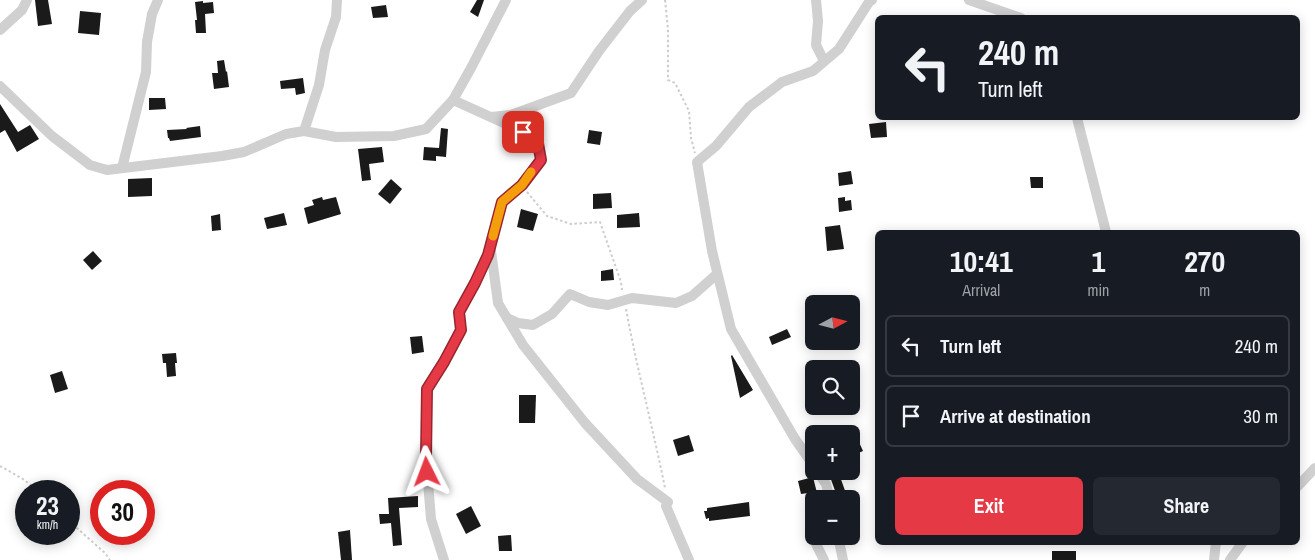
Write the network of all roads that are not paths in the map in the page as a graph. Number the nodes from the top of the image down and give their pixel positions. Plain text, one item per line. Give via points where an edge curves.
1 (27, 0) edge
2 (158, 0) edge
3 (337, 0) edge
4 (506, 0) edge
5 (642, 0) edge
6 (816, 0) edge
7 (872, 0) edge
8 (969, 0) edge
9 (1012, 15) edge
10 (0, 30) edge
11 (824, 61) junction
12 (0, 86) edge
13 (453, 100) junction
14 (490, 117) junction
15 (1078, 120) edge
16 (304, 131) junction
17 (122, 168) junction
18 (1105, 230) edge
19 (490, 247) junction
20 (717, 274) junction
21 (507, 318) junction
22 (805, 452) edge
23 (1315, 468) edge
24 (824, 481) joint
25 (1300, 484) edge
26 (823, 490) edge
27 (828, 490) edge
28 (816, 545) edge
29 (840, 545) edge
30 (1216, 545) edge
31 (1241, 545) edge
32 (444, 560) edge
33 (689, 560) edge
34 (824, 560) edge
35 (843, 560) edge
36 (1214, 560) edge
37 (1230, 560) edge

1 - 10 street via 22,10
2 - 17 street via 147,42 146,72
3 - 16 street via 336,17 325,50 319,85
4 - 13 street
5 - 14 street via 599,51 571,93 511,115
6 - 11 street via 816,46
7 - 11 street via 839,48
8 - 9 street
11 - 20 street via 813,71 782,82 749,107 716,146 697,162
12 - 17 street via 52,136 90,165 107,170
13 - 14 street
13 - 16 street via 426,129 394,136 336,137
14 - 19 street via 537,138 541,160 522,185 502,202
15 - 18 street
16 - 17 street via 286,134 244,152
19 - 21 street via 498,303
19 - 32 street via 459,312 461,330 427,389 426,457 431,519
20 - 21 street via 692,296 676,303 632,298 608,306 570,294 552,314 533,325
20 - 22 street via 731,329
21 - 33 street via 523,345 585,423 637,479 668,502 666,506
23 - 25 street
24 - 26 street
24 - 27 street
28 - 34 street
29 - 35 street
30 - 36 street
31 - 37 street

